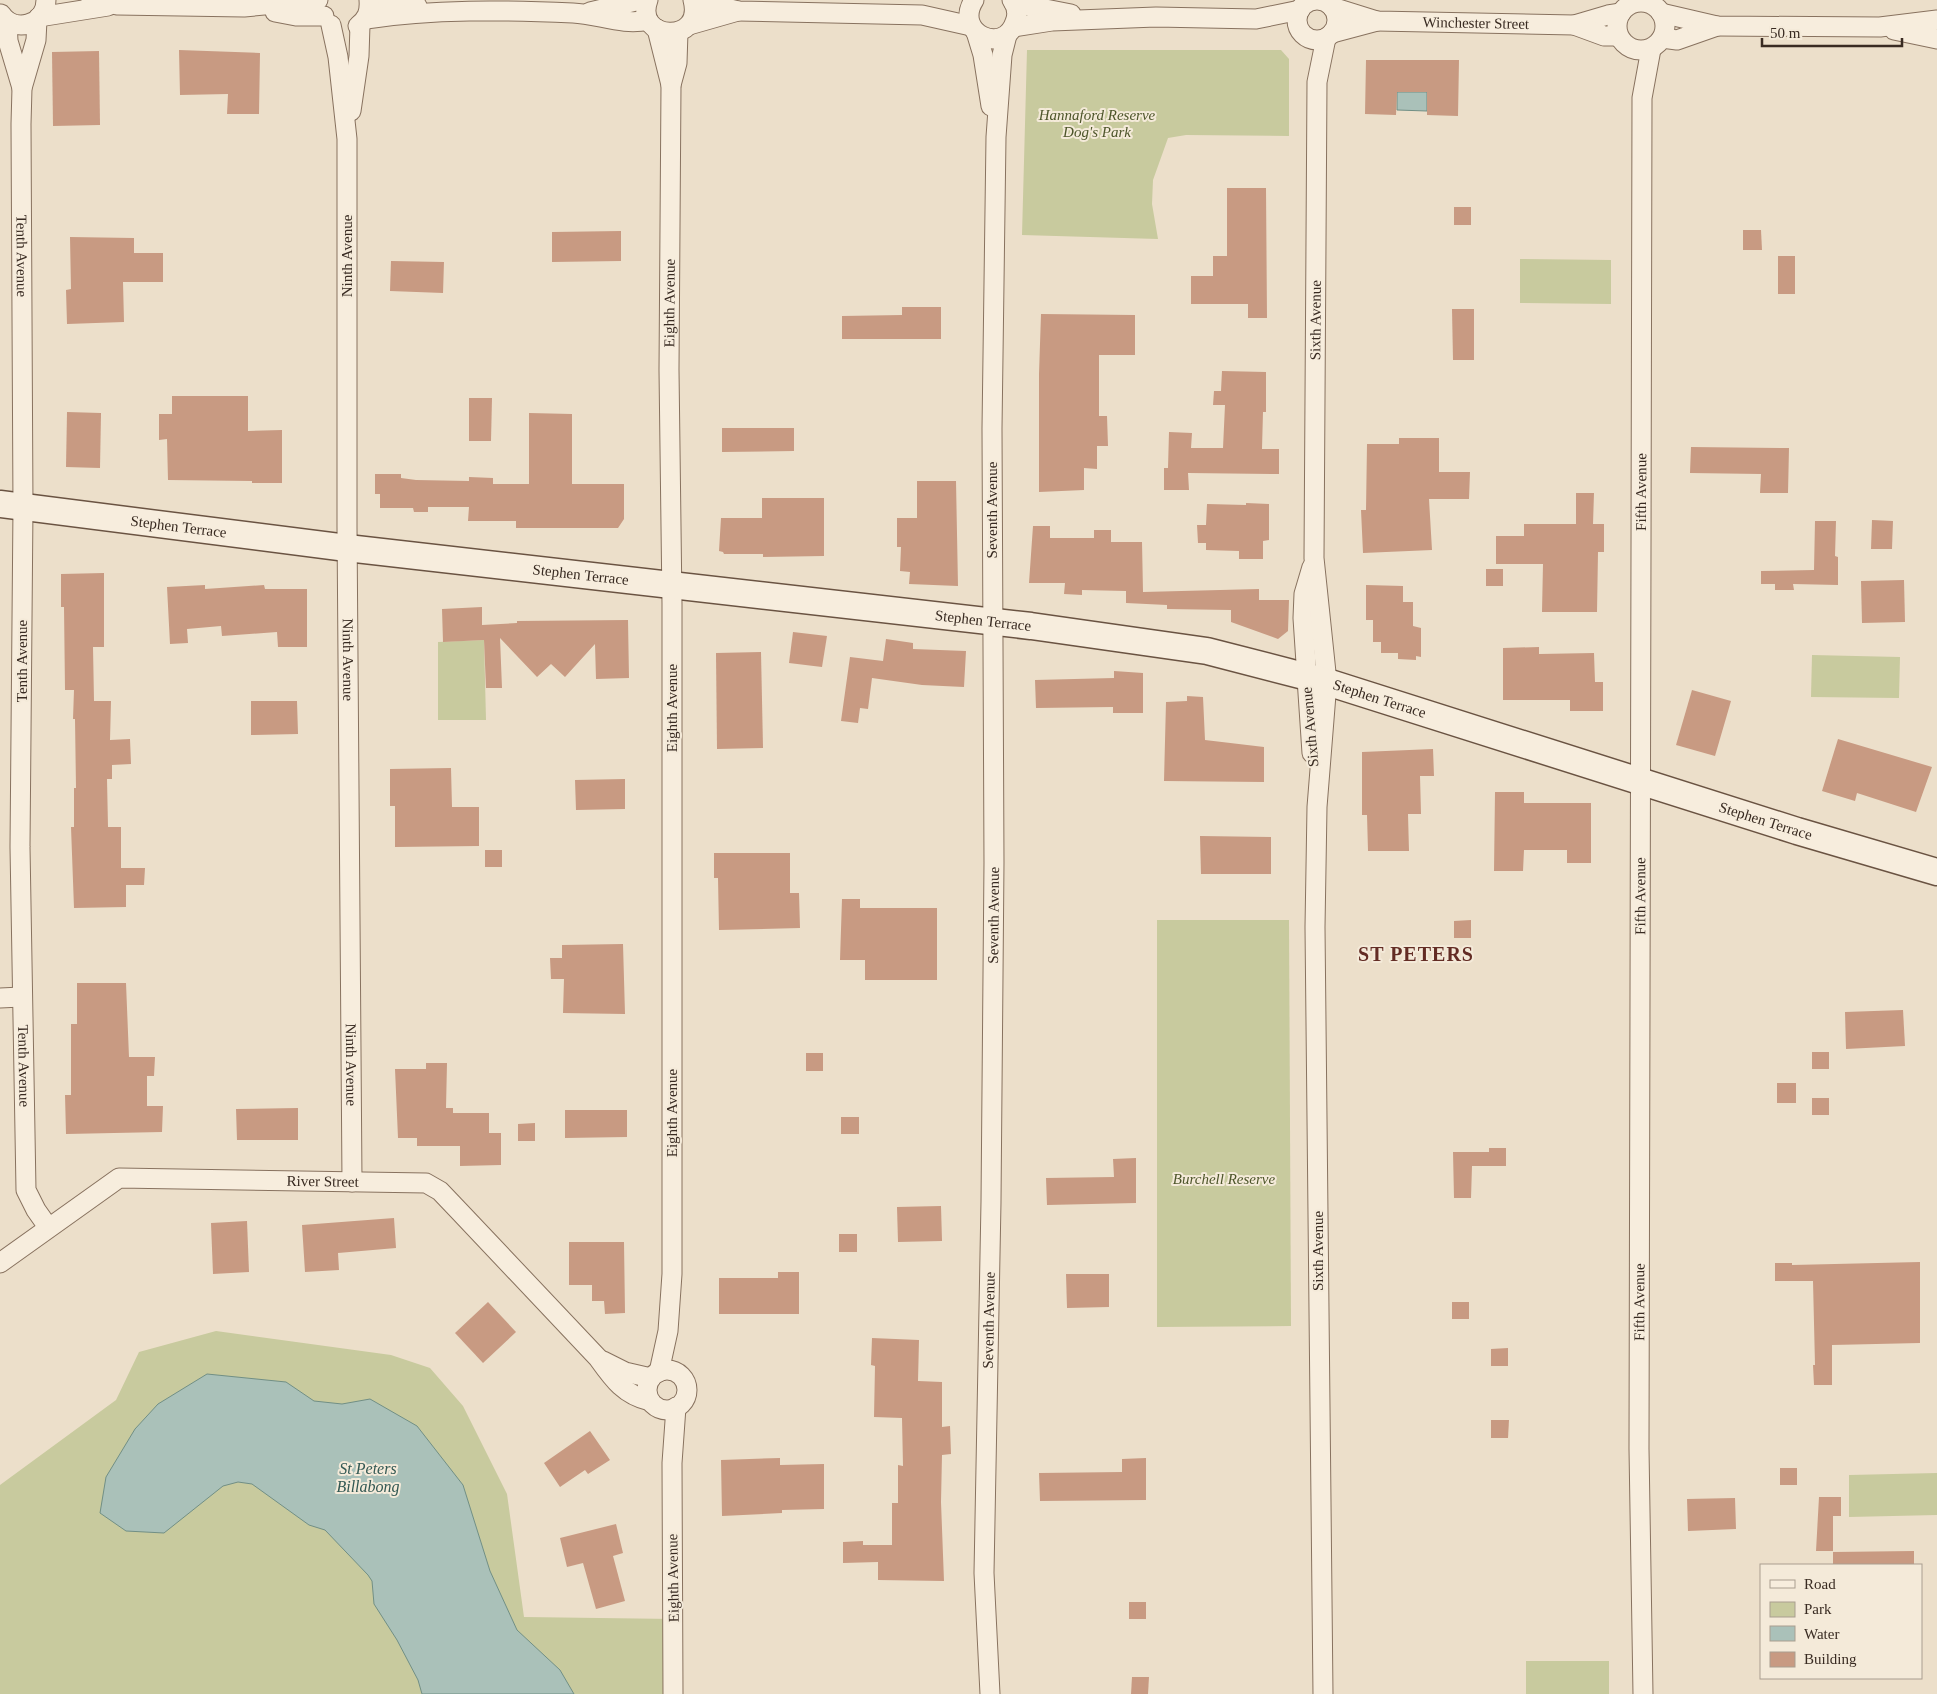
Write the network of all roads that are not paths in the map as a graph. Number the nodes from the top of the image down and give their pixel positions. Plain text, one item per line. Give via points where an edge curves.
1 (91, 0) edge
2 (369, 0) edge
3 (383, 0) edge
4 (640, 0) edge
5 (648, 0) edge
6 (694, 0) edge
7 (973, 2) edge
8 (1013, 2) edge
9 (1329, 3) edge
10 (117, 5) junction
11 (1304, 5) edge
12 (1641, 6) edge
13 (324, 10) edge
14 (40, 12) edge
15 (460, 12) junction
16 (738, 12) junction
17 (581, 14) junction
18 (922, 15) junction
19 (2, 16) edge
20 (1256, 19) junction
21 (1097, 20) junction
22 (1937, 20) edge
23 (1377, 21) junction
24 (363, 22) junction
25 (652, 24) junction
26 (1574, 25) junction
27 (1717, 26) junction
28 (1880, 27) junction
29 (683, 28) junction
30 (974, 29) junction
31 (1010, 31) junction
32 (1303, 34) junction
33 (1329, 36) junction
34 (1937, 39) edge
35 (1624, 42) junction
36 (1656, 43) junction
37 (1317, 82) junction
38 (671, 86) junction
39 (22, 88) junction
40 (1642, 98) junction
41 (996, 137) junction
42 (347, 139) junction
43 (11, 506) edge
44 (347, 548) junction
45 (672, 586) junction
46 (993, 623) junction
47 (1316, 679) junction
48 (1639, 780) junction
49 (1937, 872) edge
50 (22, 997) junction
51 (0, 998) edge
52 (352, 1182) junction
53 (48, 1227) junction
54 (0, 1263) edge
55 (598, 1358) junction
56 (661, 1374) junction
57 (653, 1404) junction
58 (676, 1407) junction
59 (672, 1463) junction
60 (673, 1694) edge
61 (990, 1694) edge
62 (1323, 1694) edge
63 (1643, 1694) edge

1 - 10 street
2 - 24 street, Ninth Avenue via 370,9
3 - 15 street
4 - 17 street
5 - 25 street, Eighth Avenue via 646,12
6 - 16 street
6 - 29 street, Eighth Avenue via 694,13
7 - 18 street
7 - 30 street, Seventh Avenue via 969,11
8 - 21 street
8 - 31 street, Seventh Avenue via 1017,11
9 - 11 street via 1313,0
9 - 23 street, Winchester Street
9 - 33 street via 1337,23
10 - 13 street via 244,7 296,16
10 - 14 street
11 - 20 street
11 - 32 street via 1297,21
12 - 26 street, Winchester Street
12 - 27 street, Winchester Street
12 - 35 street via 1617,24
12 - 36 street via 1665,30
13 - 24 street via 342,30
13 - 42 street, Ninth Avenue via 338,57
14 - 19 street via 19,26
14 - 39 street, Tenth Avenue via 36,40
15 - 17 street via 507,10
15 - 24 street via 389,15
16 - 18 street
16 - 29 street
17 - 25 street
18 - 30 street
19 - 39 street, Tenth Avenue
20 - 21 street via 1156,17
20 - 32 street
21 - 31 street via 1052,21
22 - 28 street, Winchester Street
23 - 26 street, Winchester Street
23 - 33 street, Winchester Street
24 - 42 street, Ninth Avenue
25 - 29 street via 667,33
25 - 38 street, Eighth Avenue
26 - 35 street, Winchester Street
27 - 28 street, Winchester Street
27 - 36 street, Winchester Street via 1677,40
28 - 34 street, Winchester Street
29 - 38 street, Eighth Avenue
30 - 31 street via 991,39
30 - 41 street, Seventh Avenue via 983,55
31 - 41 street, Seventh Avenue via 1002,55
32 - 33 street via 1312,40
32 - 37 street, Sixth Avenue
33 - 37 street, Sixth Avenue
35 - 36 street via 1644,51
35 - 40 street, Fifth Avenue
36 - 40 street, Fifth Avenue
37 - 47 street, Sixth Avenue via 1314,558 1304,594
38 - 45 street, Eighth Avenue via 669,370
39 - 43 street, Tenth Avenue
40 - 48 street, Fifth Avenue
41 - 46 street, Seventh Avenue
42 - 44 street, Ninth Avenue
43 - 44 main road, Stephen Terrace
43 - 50 street, Tenth Avenue
44 - 45 main road, Stephen Terrace
44 - 52 street, Ninth Avenue
45 - 46 main road, Stephen Terrace
45 - 56 street, Eighth Avenue via 672,1274
46 - 47 main road, Stephen Terrace via 1207,651
46 - 61 street, Seventh Avenue via 991,1192 984,1573
47 - 48 main road, Stephen Terrace
47 - 62 street, Sixth Avenue via 1315,946
48 - 49 main road, Stephen Terrace
48 - 63 street, Fifth Avenue via 1639,1449
50 - 51 street
50 - 53 street, Tenth Avenue via 26,1190
52 - 53 street, River Street via 119,1178
52 - 55 street, River Street via 433,1185
53 - 54 street, River Street
55 - 56 street, River Street via 624,1372
55 - 57 street, River Street via 624,1390
56 - 57 street via 647,1391
56 - 58 street via 683,1378 686,1388 684,1400
57 - 58 street via 663,1410
57 - 59 street, Eighth Avenue
58 - 59 street, Eighth Avenue
59 - 60 street, Eighth Avenue

